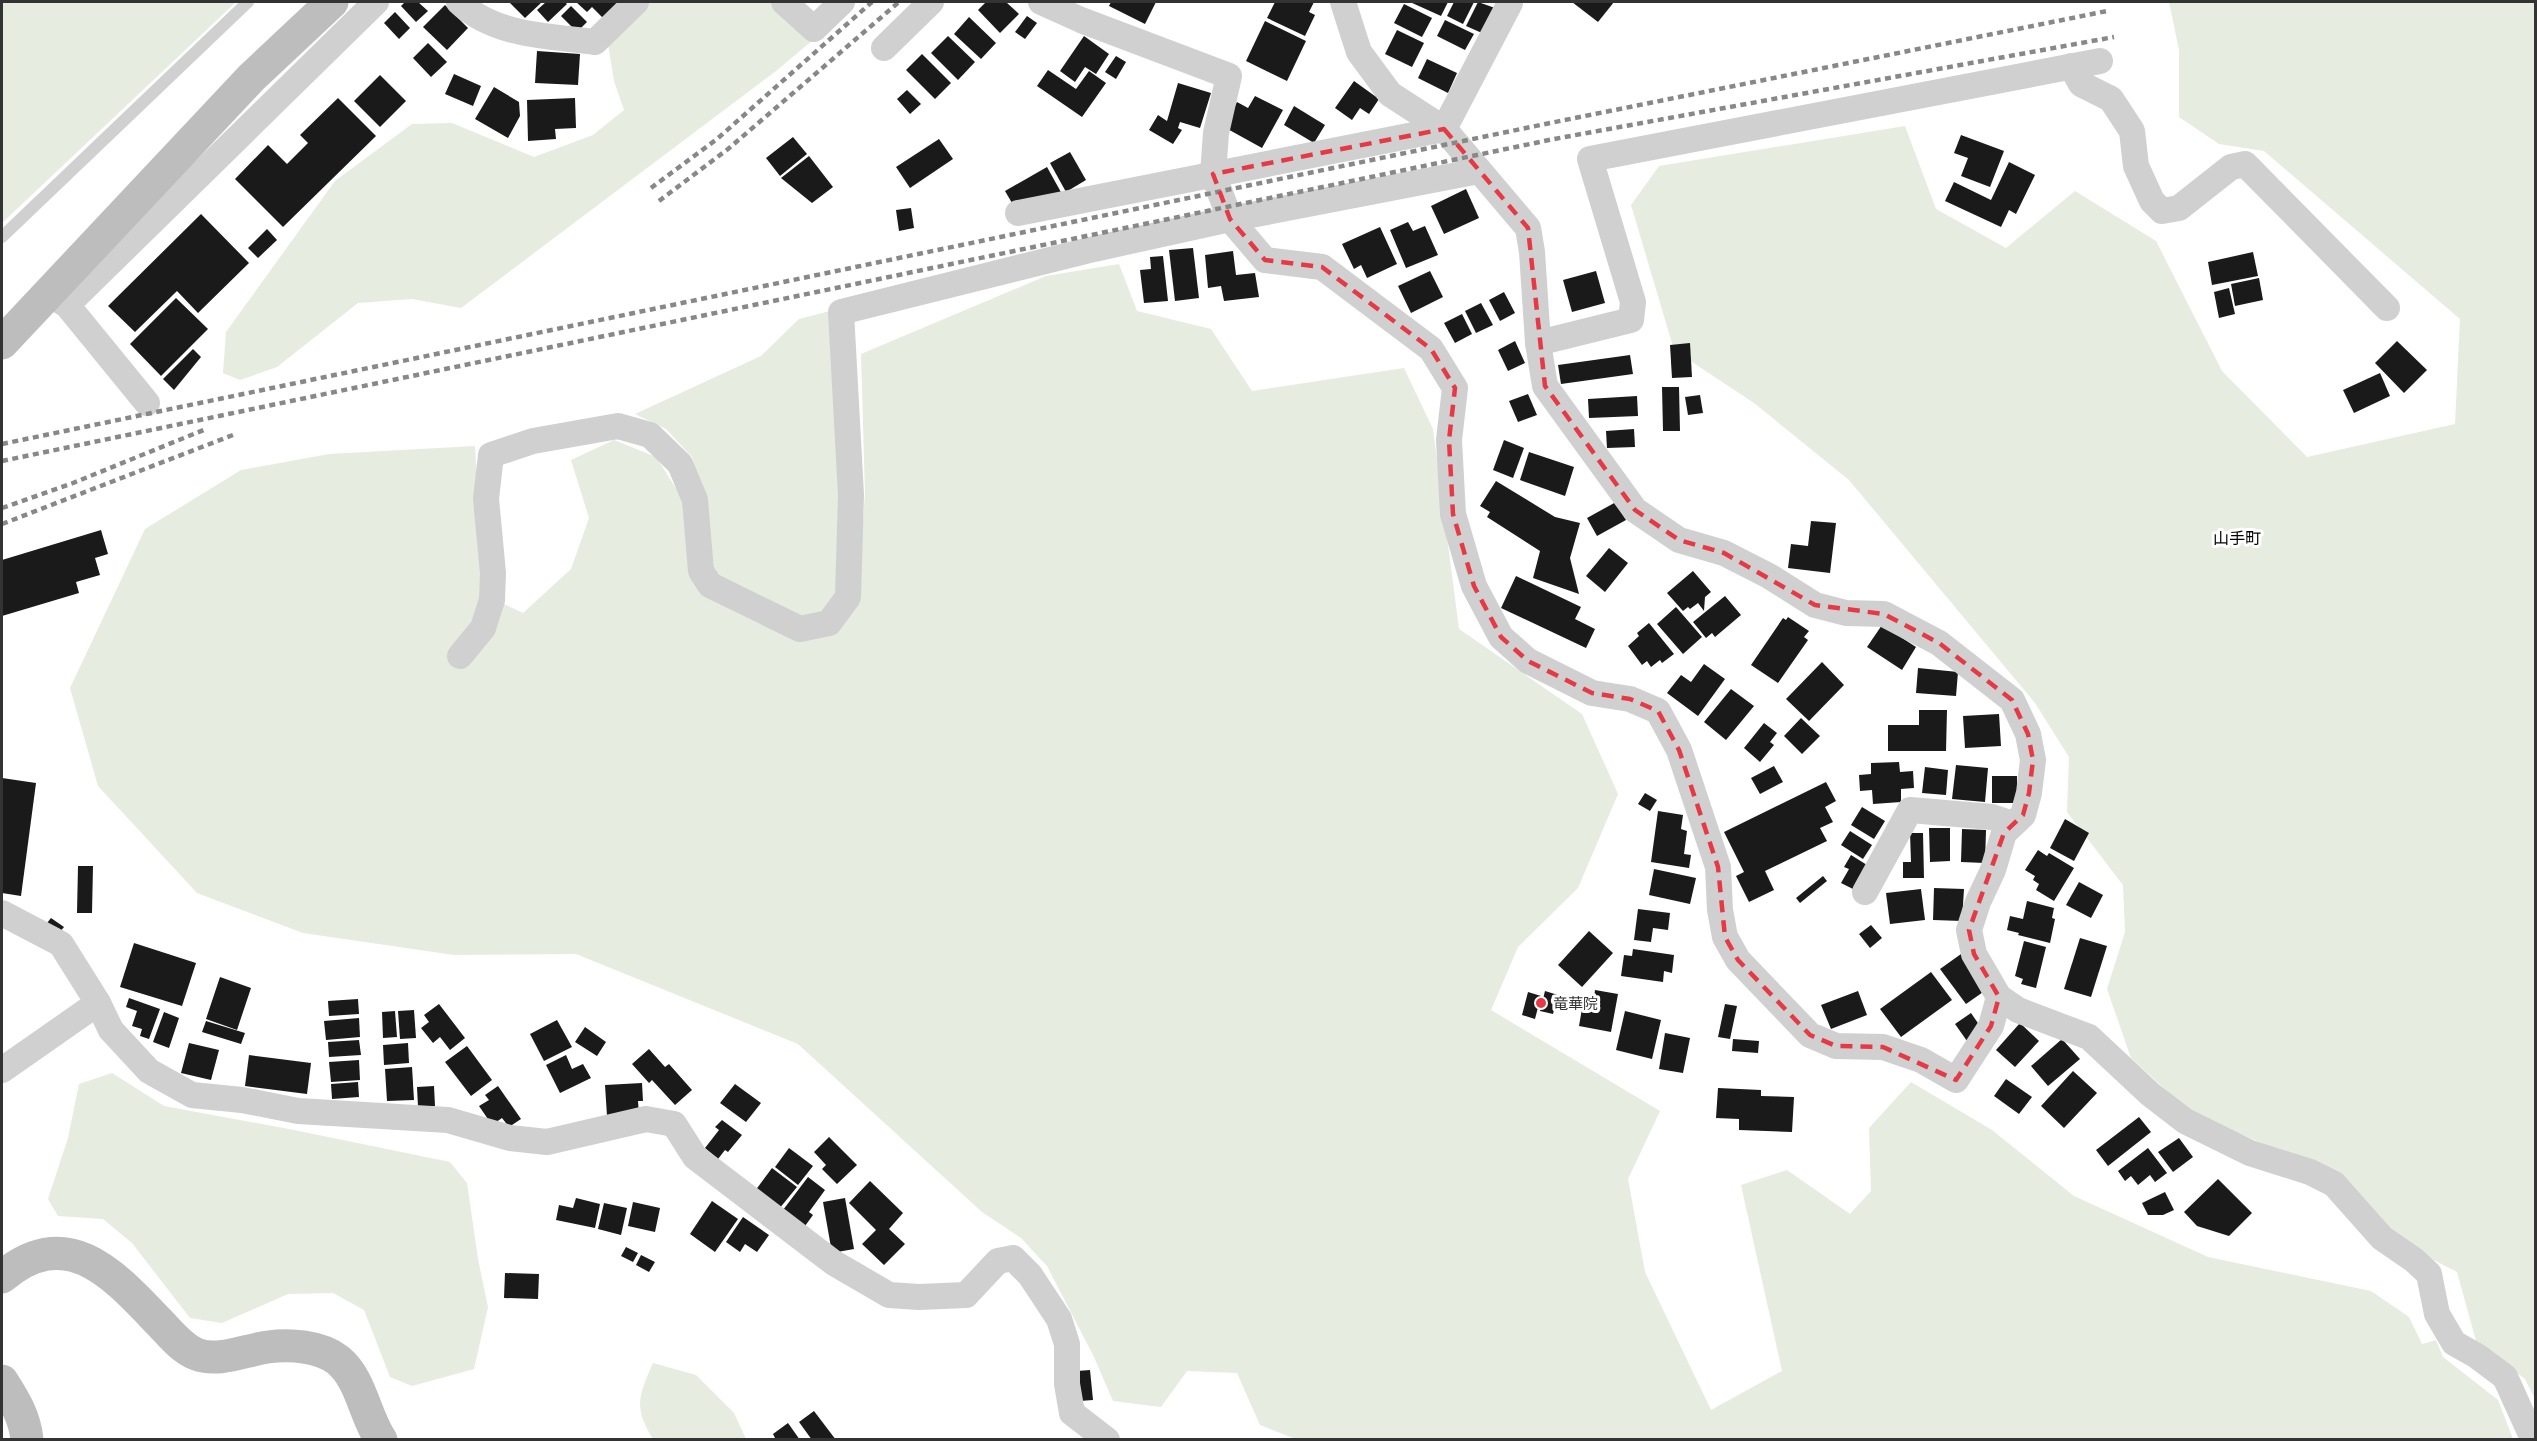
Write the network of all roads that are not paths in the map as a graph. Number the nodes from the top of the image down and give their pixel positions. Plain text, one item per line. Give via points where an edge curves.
1 (248, 2) edge
2 (332, 2) edge
3 (376, 2) edge
4 (459, 2) edge
5 (636, 2) edge
6 (784, 2) edge
7 (842, 2) edge
8 (931, 2) edge
9 (1041, 2) edge
10 (1343, 2) edge
11 (1509, 2) edge
12 (1086, 10) edge
13 (884, 48) dead end
14 (2100, 60) dead end
15 (2071, 66) junction
16 (1444, 129) junction
17 (1479, 171) junction
18 (1213, 174) junction
19 (1018, 213) dead end
20 (1230, 219) junction
21 (2, 237) edge
22 (58, 299) junction
23 (2387, 308) dead end
24 (2, 343) edge
25 (1538, 344) junction
26 (147, 404) dead end
27 (460, 656) dead end
28 (2013, 824) junction
29 (1865, 892) dead end
30 (2, 913) edge
31 (1999, 997) junction
32 (98, 1004) junction
33 (2, 1070) edge
34 (2, 1276) edge
35 (2, 1381) edge
36 (2535, 1435) edge
37 (27, 1440) edge
38 (381, 1440) edge
39 (1107, 1440) edge

1 - 21 lane
2 - 22 street via 251,78
3 - 22 street
4 - 5 street via 471,14 511,30 595,42
6 - 7 street via 814,29
8 - 13 street
9 - 12 street
10 - 16 street via 1359,52 1390,94
11 - 16 street
12 - 18 street via 1229,76 1216,133
14 - 15 street
15 - 23 street via 2082,84 2111,99 2132,131 2136,166 2152,201 2162,211 2179,208 2231,167 2244,164
15 - 25 street via 1590,159 1633,302 1631,320
16 - 17 street
16 - 18 street
17 - 20 street
17 - 25 street via 1528,228
18 - 19 street
18 - 20 street
20 - 27 street via 841,312 851,495 848,597 829,623 800,629 710,585 701,571 695,500 680,464 650,435 618,426 533,441 491,455 486,499 492,600 483,628
20 - 31 street via 1265,260 1322,267 1431,349 1455,388 1449,440 1453,514 1474,586 1502,637 1528,661 1592,693 1630,699 1658,711 1679,750 1718,867 1725,937 1738,960 1810,1035 1836,1046 1883,1047 1921,1060 1956,1080 1992,1026
22 - 24 street
22 - 26 street
25 - 28 street via 1545,386 1635,510 1679,540 1724,553 1815,605 1846,613 1884,614 1939,643 2013,700 2028,734 2032,760 2023,815
28 - 29 street via 1992,817 1910,810
28 - 31 street via 2004,833 1994,870 1969,930 1974,954
30 - 32 street via 61,944
31 - 36 street via 2018,1010 2089,1037 2185,1122 2250,1153 2334,1184 2382,1238 2429,1274 2437,1314 2454,1343 2505,1377 2530,1432
32 - 33 street
32 - 39 street via 111,1030 149,1071 192,1095 298,1111 448,1120 510,1138 547,1142 646,1119 674,1124 695,1157 834,1263 889,1295 966,1295 998,1261 1013,1258 1030,1275 1059,1319 1067,1344 1072,1413
34 - 38 street via 15,1265 63,1253 90,1260 124,1286 181,1344 197,1354 213,1357 269,1347 319,1350 351,1372 368,1419
35 - 37 street via 26,1425

